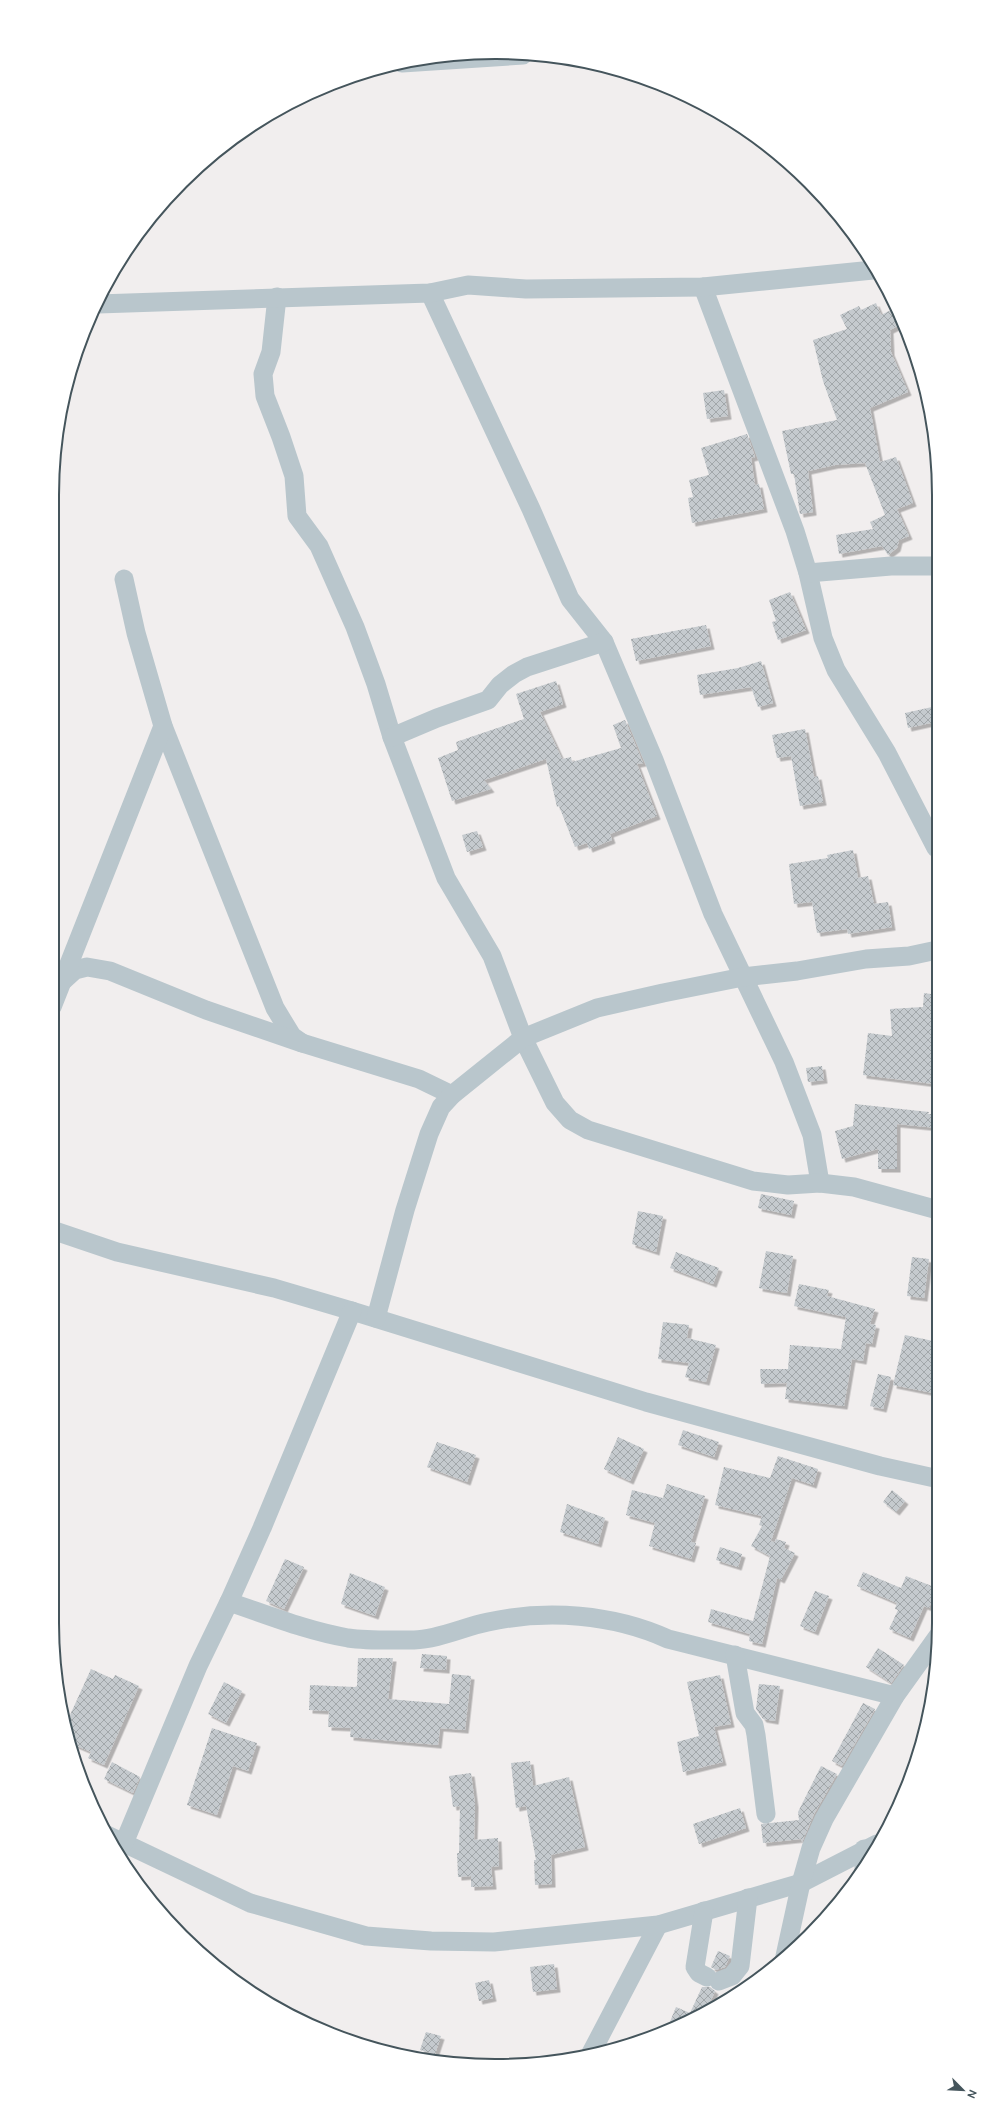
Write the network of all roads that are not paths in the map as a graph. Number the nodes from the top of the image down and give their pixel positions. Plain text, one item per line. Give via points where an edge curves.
1 (870, 270) edge
2 (703, 287) junction
3 (430, 293) junction
4 (277, 297) junction
5 (103, 304) edge
6 (932, 566) edge
7 (808, 573) junction
8 (124, 580) dead end
9 (604, 642) junction
10 (164, 726) junction
11 (392, 737) junction
12 (932, 840) edge
13 (932, 951) edge
14 (743, 977) junction
15 (64, 980) junction
16 (59, 991) edge
17 (524, 1038) junction
18 (302, 1043) junction
19 (452, 1095) junction
20 (820, 1183) junction
21 (932, 1208) edge
22 (59, 1232) edge
23 (352, 1311) junction
24 (376, 1318) junction
25 (932, 1478) edge
26 (229, 1602) junction
27 (931, 1646) edge
28 (735, 1655) junction
29 (895, 1696) junction
30 (766, 1814) dead end
31 (116, 1840) edge
32 (124, 1844) junction
33 (870, 1848) edge
34 (801, 1882) junction
35 (748, 1898) junction
36 (704, 1911) junction
37 (658, 1925) junction
38 (787, 1947) edge
39 (594, 2048) edge

1 - 2 street
2 - 3 street via 526,289 468,286
2 - 7 street via 795,531
3 - 4 street
3 - 9 street via 570,599
4 - 5 street
4 - 11 street via 271,352 263,374 265,396 294,476 297,516 319,546 335,580 374,677
6 - 7 street via 891,566
7 - 12 street via 823,638 836,670 888,753
8 - 10 street via 136,632
9 - 11 street via 527,667 500,685 488,700
9 - 14 street via 654,760 713,914
10 - 15 street
10 - 18 street via 275,1008 292,1036
11 - 17 street via 446,878 492,956
13 - 14 street via 909,956 866,959 797,972
14 - 17 street via 597,1008
14 - 20 street via 784,1062 812,1135
15 - 16 street
15 - 18 street via 75,970 87,967 110,971 206,1010
17 - 19 street
17 - 20 street via 554,1103 570,1120 588,1130 753,1181 788,1185
18 - 19 street via 419,1079
19 - 24 street via 441,1107 429,1134 405,1210
20 - 21 street via 854,1187
22 - 23 street via 117,1252 274,1288
23 - 24 street
23 - 26 street
24 - 25 street via 646,1402 880,1466
26 - 28 street via 311,1630 349,1638 428,1638 502,1618 558,1615 611,1619 643,1627 668,1639
26 - 32 street via 198,1666
27 - 29 street
28 - 29 street
28 - 30 street via 745,1713 754,1725 756,1735
29 - 34 street via 824,1819 811,1848
31 - 32 street
32 - 37 street via 250,1903 366,1936 494,1942
33 - 34 street
34 - 35 street
34 - 38 street
35 - 36 street
35 - 36 street via 740,1966 732,1976 713,1979 699,1973 695,1967
36 - 37 street
37 - 39 street

